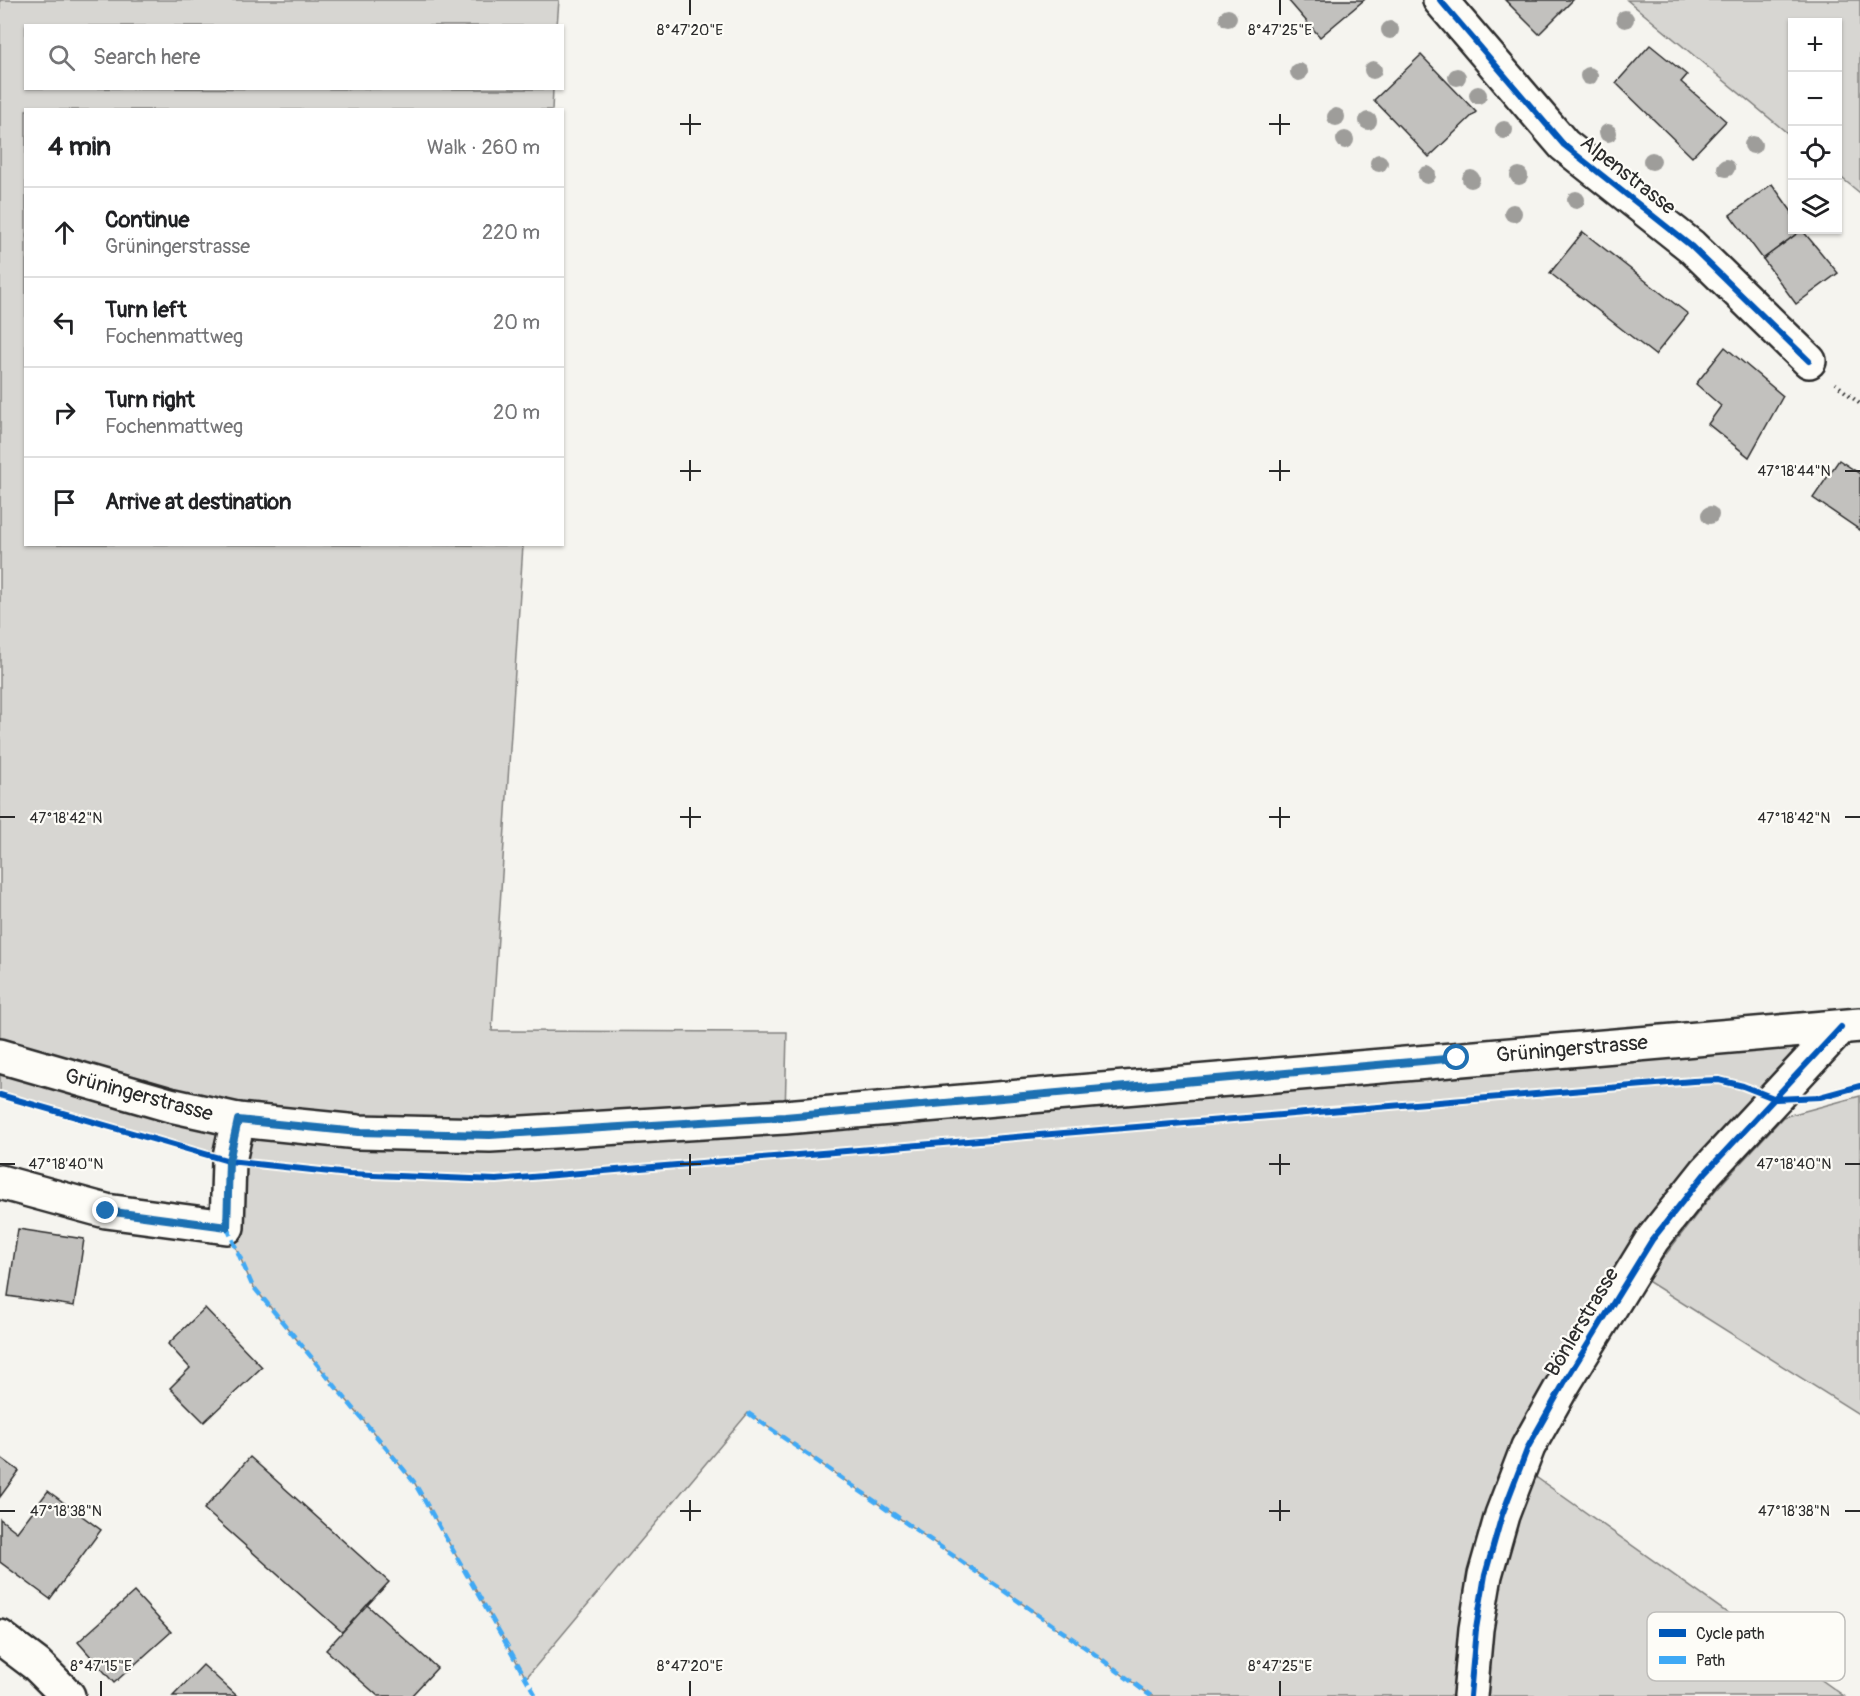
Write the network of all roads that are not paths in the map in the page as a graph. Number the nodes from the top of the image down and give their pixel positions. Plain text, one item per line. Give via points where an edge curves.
1 (1440, 0) edge
2 (1809, 361) dead end
3 (1850, 1026) edge
4 (0, 1056) edge
5 (238, 1120) junction
6 (0, 1182) edge
7 (0, 1637) edge
8 (68, 1696) edge
9 (1470, 1696) edge

1 - 2 main road, Alpenstrasse via 1564,145 1691,246
3 - 5 main road, Grüningerstrasse via 785,1117 502,1134 358,1132
3 - 9 main road, Bönlerstrasse via 1706,1172 1652,1240 1564,1383 1528,1447 1502,1515 1485,1575
4 - 5 main road, Grüningerstrasse via 170,1105
5 - 6 main road via 229,1161 227,1227 106,1211
7 - 8 main road via 37,1665

